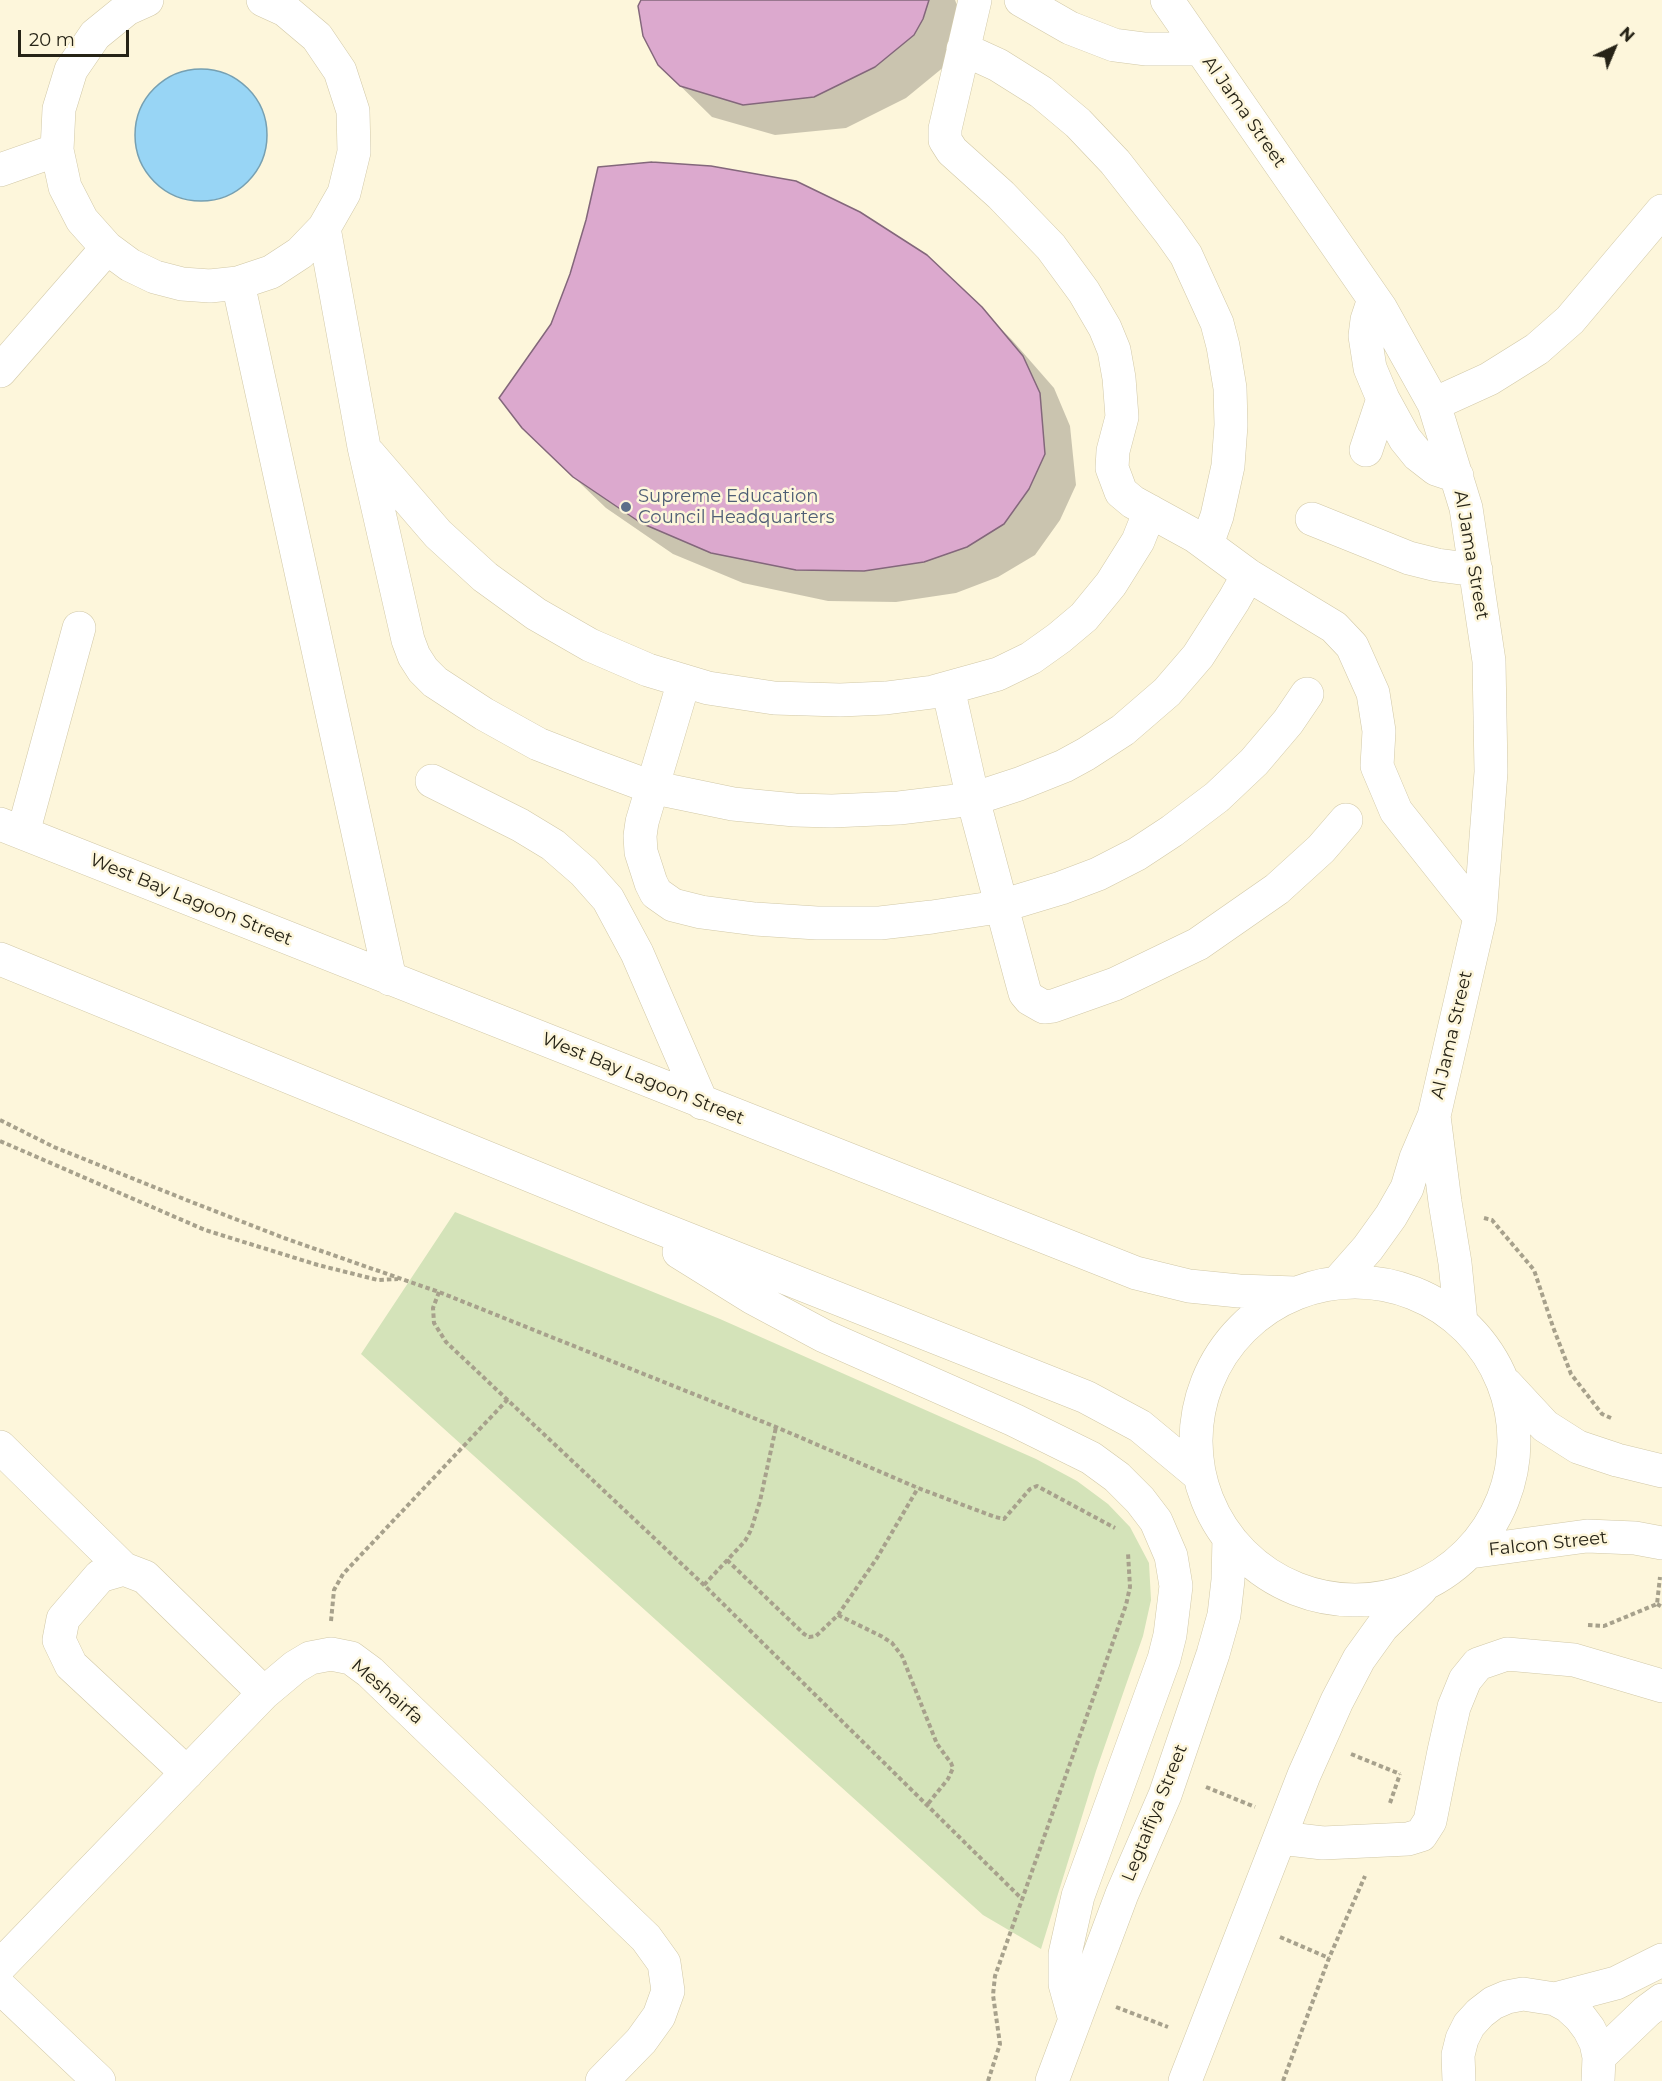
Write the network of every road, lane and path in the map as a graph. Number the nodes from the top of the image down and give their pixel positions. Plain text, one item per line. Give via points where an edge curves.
1 (147, 0) edge
2 (263, 0) edge
3 (975, 0) edge
4 (1021, 0) edge
5 (1167, 0) edge
6 (963, 49) junction
7 (1201, 49) junction
8 (57, 150) junction
9 (0, 170) edge
10 (1662, 212) edge
11 (324, 228) junction
12 (107, 248) junction
13 (238, 283) junction
14 (1374, 300) junction
15 (0, 371) edge
16 (1383, 399) junction
17 (1434, 404) junction
18 (364, 447) junction
19 (1366, 450) dead end
20 (1457, 476) junction
21 (1150, 512) junction
22 (1312, 519) dead end
23 (1207, 544) junction
24 (1476, 570) junction
25 (1248, 575) junction
26 (79, 628) dead end
27 (684, 681) junction
28 (948, 688) junction
29 (1307, 694) dead end
30 (432, 781) dead end
31 (651, 787) junction
32 (973, 799) junction
33 (1346, 820) dead end
34 (11, 829) edge
35 (1002, 905) junction
36 (1480, 917) junction
37 (0, 959) edge
38 (390, 979) junction
39 (702, 1102) junction
40 (1434, 1116) junction
41 (0, 1120) edge
42 (0, 1141) edge
43 (1448, 1218) junction
44 (637, 1219) junction
45 (399, 1279) junction
46 (1338, 1282) junction
47 (439, 1292) junction
48 (1295, 1293) junction
49 (1461, 1322) junction
50 (1502, 1380) junction
51 (508, 1399) junction
52 (1612, 1418) dead end
53 (776, 1427) junction
54 (0, 1447) edge
55 (1662, 1471) edge
56 (1199, 1476) junction
57 (918, 1488) junction
58 (1116, 1529) dead end
59 (1229, 1538) junction
60 (1662, 1543) edge
61 (1127, 1546) dead end
62 (1470, 1552) junction
63 (727, 1560) junction
64 (124, 1569) junction
65 (704, 1585) junction
66 (1424, 1585) junction
67 (1657, 1604) dead end
68 (1662, 1607) edge
69 (838, 1615) junction
70 (331, 1654) junction
71 (1662, 1686) edge
72 (264, 1693) junction
73 (1319, 1741) junction
74 (187, 1773) junction
75 (1172, 1773) junction
76 (1400, 1774) dead end
77 (927, 1805) junction
78 (1284, 1829) junction
79 (1022, 1899) junction
80 (1247, 1924) junction
81 (1329, 1958) dead end
82 (1662, 1960) edge
83 (0, 1966) edge
84 (0, 1987) edge
85 (1555, 1999) junction
86 (1662, 2000) edge
87 (1079, 2008) junction
88 (1201, 2040) junction
89 (1599, 2069) edge
90 (99, 2081) edge
91 (602, 2081) edge
92 (988, 2081) edge
93 (1052, 2081) edge
94 (1185, 2081) edge
95 (1460, 2081) edge

1 - 8 street via 127,9 95,35 71,70 59,109
2 - 11 street via 285,10 316,37 340,71 353,111 354,152 347,183
3 - 6 street
4 - 7 street via 1070,28 1114,45
5 - 7 street, Al Jama Street
6 - 21 street via 945,140 1052,247 1096,311 1109,338 1119,378 1122,417 1113,452 1113,475 1121,492
6 - 23 street via 1041,92 1078,123 1115,162 1186,255 1217,323 1230,388 1228,466
7 - 14 street, Al Jama Street
8 - 9 street
8 - 12 street via 65,187 82,220
10 - 17 street via 1570,320 1537,349 1489,379
11 - 13 street via 300,253 271,272
11 - 18 street
12 - 13 street via 130,265 182,284
12 - 15 street
13 - 38 street
14 - 16 street via 1365,336 1370,368
14 - 17 street, Al Jama Street
16 - 19 street
16 - 20 street via 1418,455 1436,469
17 - 20 street, Al Jama Street
18 - 27 street via 438,534 527,608 590,645
18 - 31 street via 408,640 423,670 447,692 538,744
20 - 24 street, Al Jama Street
21 - 23 street
21 - 28 street via 1138,541 1111,584 1084,617 1031,658 998,675
22 - 24 street via 1409,558
23 - 25 street
24 - 36 street, Al Jama Street via 1489,661 1491,772
25 - 32 street via 1198,656 1167,692 1123,730 1064,766
25 - 36 street via 1334,627 1352,646 1373,693 1379,731 1377,766 1396,811
26 - 34 street
27 - 28 street via 774,698 840,700 886,698
27 - 31 street
28 - 32 street
29 - 35 street via 1254,762 1172,831 1098,874
30 - 39 street via 553,845 608,899 637,953
31 - 32 street via 733,804 795,810 899,808
31 - 35 street via 642,822 641,852 656,892 673,905 755,919 817,923 932,918
32 - 35 street
33 - 35 street via 1277,889 1198,944 1134,976 1053,1006 1036,1004 1026,993
34 - 38 street, West Bay Lagoon Street
36 - 40 street, Al Jama Street
37 - 44 street
38 - 39 street, West Bay Lagoon Street
39 - 48 street, West Bay Lagoon Street via 1136,1273 1189,1286
40 - 43 street, Al Jama Street
40 - 46 street, Al Jama Street via 1407,1188 1391,1216
41 - 45 path via 54,1147 189,1201
42 - 45 path via 205,1230 318,1265 378,1280
43 - 49 street, Al Jama Street
43 - 52 path via 1475,1215 1492,1220 1503,1231 1534,1270 1571,1374 1602,1414
44 - 56 street via 1086,1397 1140,1426
44 - 87 street via 687,1258 824,1336 1091,1458 1117,1477 1156,1521 1172,1556 1176,1586 1170,1635 1078,1896 1065,1954 1065,1984
45 - 47 path
46 - 48 street
46 - 49 street via 1399,1288 1439,1306
47 - 51 path via 433,1308 434,1323 446,1342
47 - 53 path
48 - 56 street via 1243,1327 1211,1370 1197,1422
49 - 50 street via 1485,1348
50 - 55 street via 1545,1426 1578,1447
50 - 62 street via 1511,1405 1514,1458 1500,1509
51 - 65 path
51 - 70 path via 343,1574 334,1590 331,1608
53 - 57 path
53 - 63 path via 751,1530
54 - 64 street
56 - 59 street
57 - 58 path via 1004,1519 1037,1486
57 - 69 path
59 - 66 street via 1268,1575 1318,1596 1372,1600
59 - 75 street, Legtaifiya Street via 1224,1614
60 - 62 street, Falcon Street via 1587,1536
61 - 79 path via 1131,1569 1126,1605
62 - 66 street via 1449,1571
63 - 65 path
63 - 69 path via 809,1637 816,1636
64 - 72 street via 145,1577
64 - 74 street via 100,1576 63,1619 59,1640 71,1665
65 - 77 path
66 - 73 street via 1382,1627 1359,1659
67 - 68 path
69 - 77 path via 881,1636 903,1656 937,1744 953,1768
70 - 72 street, Meshairfa via 310,1658
70 - 91 street, Meshairfa via 351,1658 370,1672 646,1938 664,1964 668,1991 659,2016
71 - 78 street via 1574,1660 1507,1654 1478,1664 1465,1680 1454,1707 1430,1821 1421,1835 1323,1844
72 - 74 street, Meshairfa
73 - 76 path
73 - 78 street
74 - 83 street, Meshairfa
75 - 78 path
75 - 87 street, Legtaifiya Street
77 - 79 path
78 - 80 street
79 - 92 path via 995,1976 993,1995 1000,2044
80 - 81 path
80 - 88 street
82 - 85 street via 1616,1983
84 - 90 street
85 - 89 street via 1580,2016 1589,2029
85 - 95 street via 1523,1994 1493,2003 1480,2013 1462,2039 1458,2055
86 - 89 street via 1640,2018
87 - 88 path
87 - 93 street, Legtaifiya Street
88 - 94 street

